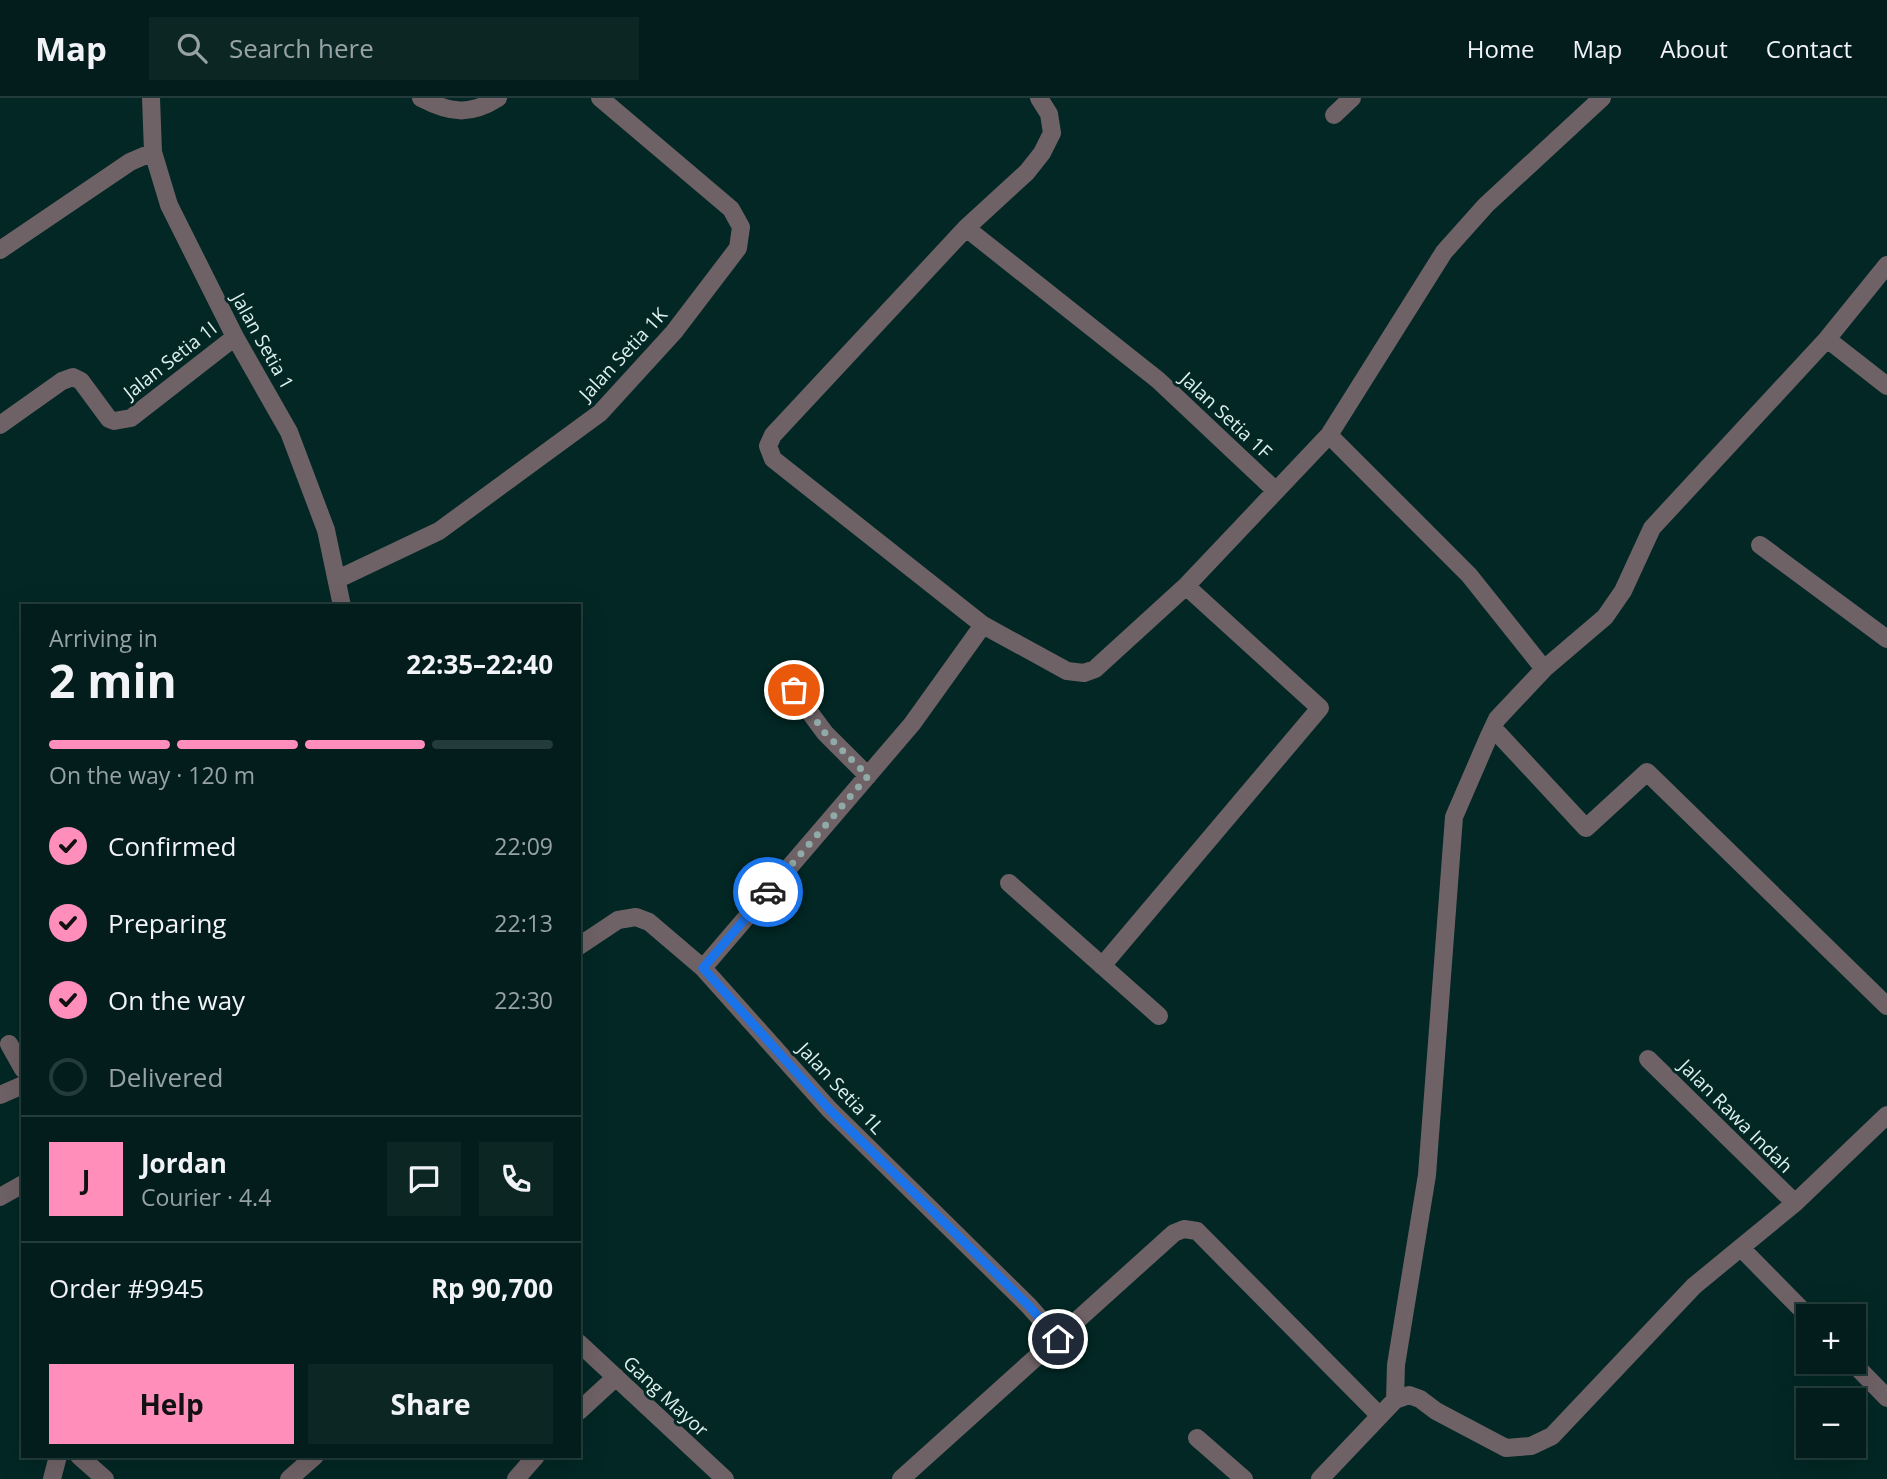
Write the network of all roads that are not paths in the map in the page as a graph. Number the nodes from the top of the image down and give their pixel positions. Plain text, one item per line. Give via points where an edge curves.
1 (151, 98) edge
2 (421, 98) edge
3 (498, 98) edge
4 (600, 98) edge
5 (1039, 98) edge
6 (1352, 98) edge
7 (1602, 98) edge
8 (1334, 115) dead end
9 (153, 152) junction
10 (966, 229) junction
11 (0, 250) edge
12 (1887, 265) edge
13 (235, 337) junction
14 (1827, 339) junction
15 (1887, 386) edge
16 (0, 425) edge
17 (1329, 435) junction
18 (1276, 491) junction
19 (1760, 545) dead end
20 (338, 579) junction
21 (1186, 586) junction
22 (342, 604) edge
23 (983, 625) junction
24 (1887, 639) edge
25 (1544, 669) junction
26 (783, 676) dead end
27 (1493, 728) junction
28 (868, 776) junction
29 (1009, 883) dead end
30 (581, 945) edge
31 (1102, 966) junction
32 (703, 968) junction
33 (1887, 1006) edge
34 (1159, 1016) dead end
35 (11, 1040) edge
36 (1648, 1059) dead end
37 (21, 1064) edge
38 (21, 1086) edge
39 (0, 1095) edge
40 (1884, 1123) edge
41 (21, 1185) edge
42 (0, 1197) edge
43 (1795, 1203) junction
44 (1741, 1248) junction
45 (1796, 1304) edge
46 (1058, 1339) junction
47 (581, 1345) edge
48 (1864, 1374) edge
49 (616, 1377) junction
50 (1887, 1398) edge
51 (1395, 1400) junction
52 (581, 1408) edge
53 (1380, 1416) junction
54 (1197, 1438) dead end
55 (57, 1458) edge
56 (81, 1458) edge
57 (313, 1458) edge
58 (534, 1458) edge
59 (51, 1479) edge
60 (105, 1479) edge
61 (289, 1479) edge
62 (516, 1479) edge
63 (724, 1479) edge
64 (901, 1479) edge
65 (1244, 1479) edge
66 (1320, 1479) edge

1 - 9 street, Jalan Setia 1
2 - 3 street via 463,113
4 - 20 street, Jalan Setia 1K via 731,209 741,227 738,248 674,332 600,413 439,531
5 - 10 street via 1049,114 1052,133 1042,153
6 - 8 street
7 - 17 street via 1486,205 1444,252
9 - 11 street via 130,162
9 - 13 street, Jalan Setia 1 via 169,205
10 - 18 street, Jalan Setia 1F via 1158,380
10 - 23 street via 773,435 768,446 773,459
12 - 14 street
13 - 16 street, Jalan Setia 1I via 131,418 109,419 73,377
13 - 20 street, Jalan Setia 1 via 298,453
14 - 15 street
14 - 25 street via 1652,528 1623,591 1605,617
17 - 18 street
17 - 25 street via 1469,575
18 - 21 street
19 - 24 street
20 - 22 street, Jalan Setia 1
21 - 23 street via 1095,669 1084,673 1067,671
21 - 31 street via 1320,708
23 - 28 street
25 - 27 street
26 - 28 street via 825,733
27 - 33 street via 1586,828 1647,772
27 - 51 street via 1454,817 1427,1175 1395,1365
28 - 32 street
29 - 31 street
30 - 32 street, Jalan Setia 1L via 618,920 636,917 649,922
31 - 34 street
32 - 46 street, Jalan Setia 1L via 829,1109
35 - 37 street
36 - 43 street, Jalan Rawa Indah
38 - 39 street
40 - 43 street
41 - 42 street
43 - 44 street
44 - 45 street
44 - 51 street via 1694,1286 1552,1436 1531,1446 1506,1448 1420,1399 1409,1395
46 - 53 street via 1174,1233 1197,1231
46 - 64 street
47 - 49 street, Gang Mayor
48 - 50 street
49 - 52 street
49 - 63 street, Gang Mayor
51 - 53 street
53 - 66 street
54 - 65 street
55 - 59 street
56 - 60 street
57 - 61 street
58 - 62 street

